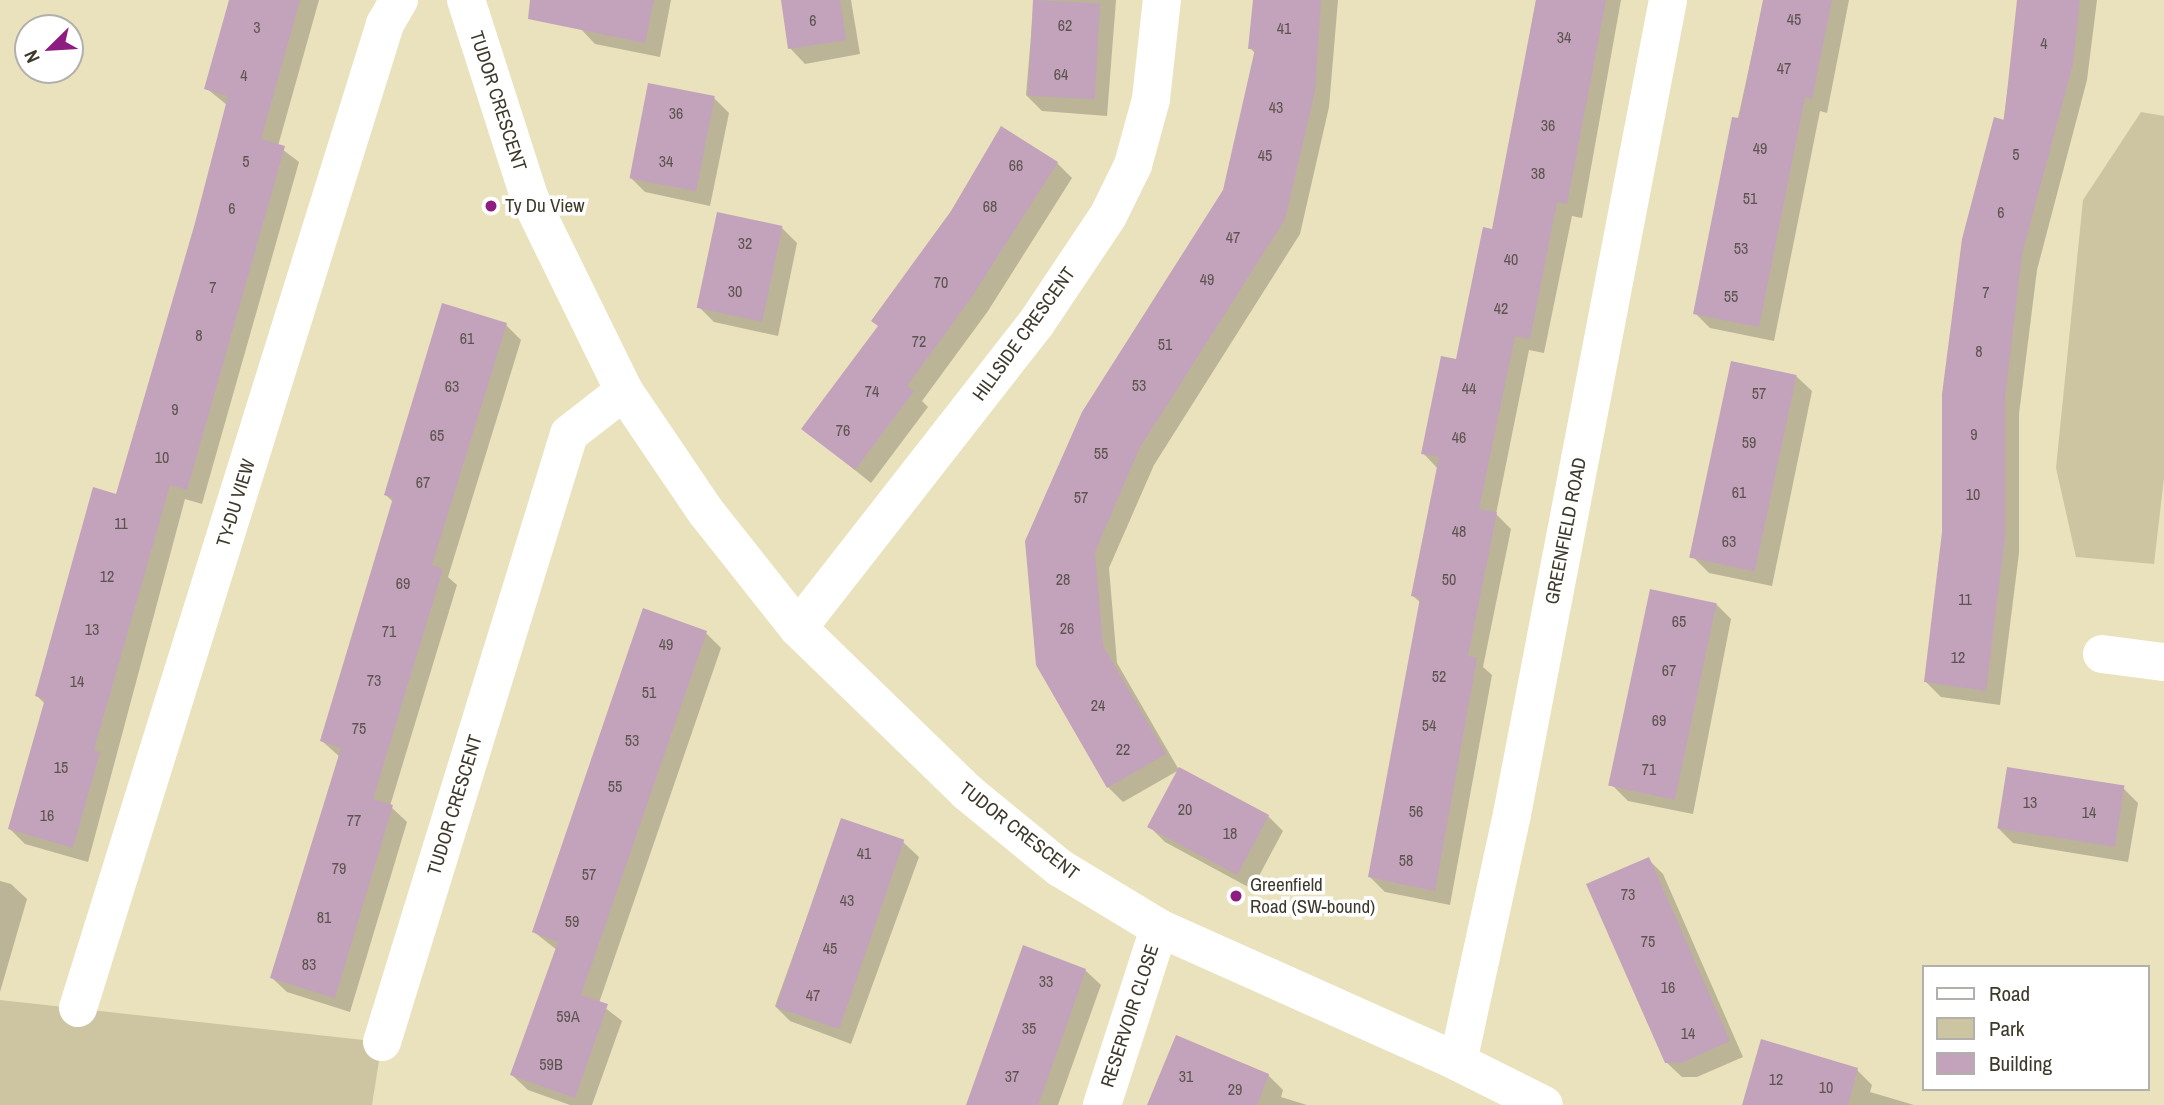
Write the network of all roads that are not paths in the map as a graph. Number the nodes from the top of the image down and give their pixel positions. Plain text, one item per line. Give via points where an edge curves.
1 (399, 0) edge
2 (466, 0) edge
3 (1162, 0) edge
4 (1668, 0) edge
5 (624, 391) junction
6 (798, 628) junction
7 (2102, 654) dead end
8 (2164, 662) edge
9 (1159, 928) junction
10 (78, 1008) dead end
11 (382, 1042) dead end
12 (1458, 1062) junction
13 (1102, 1105) edge
14 (1544, 1105) edge

1 - 10 street, TY-DU VIEW via 385,24
2 - 5 street, TUDOR CRESCENT via 530,199
3 - 6 street, HILLSIDE CRESCENT via 1151,99 1133,165 1108,216 1035,324
4 - 12 street, GREENFIELD ROAD via 1511,814
5 - 6 street, TUDOR CRESCENT via 706,512
5 - 11 street, TUDOR CRESCENT via 569,434
6 - 9 street, TUDOR CRESCENT via 967,792 1060,868
7 - 8 street
9 - 12 street, TUDOR CRESCENT
9 - 13 street, RESERVOIR CLOSE
12 - 14 street, TUDOR CRESCENT

